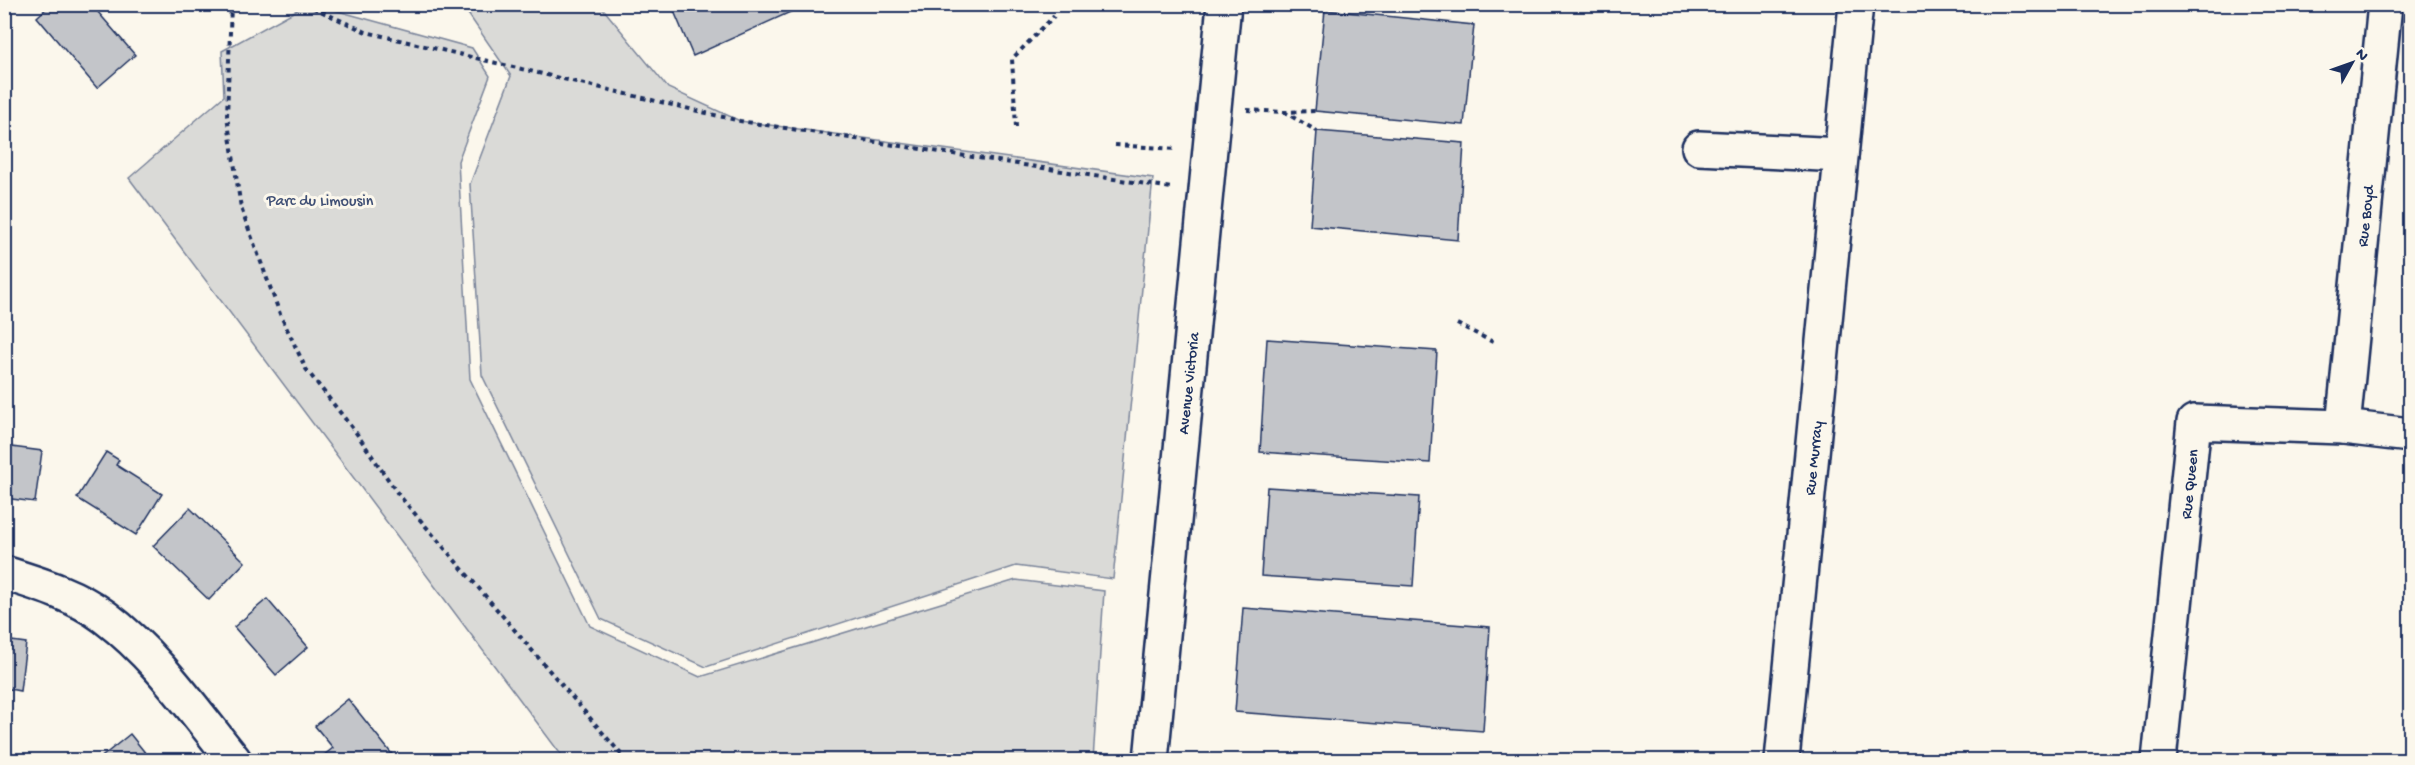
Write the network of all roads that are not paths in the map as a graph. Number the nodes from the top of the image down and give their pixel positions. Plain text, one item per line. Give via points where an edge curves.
1 (1224, 4) edge
2 (1856, 4) edge
3 (2385, 4) edge
4 (1698, 148) dead end
5 (1841, 155) junction
6 (2343, 427) junction
7 (2410, 435) edge
8 (4, 573) edge
9 (234, 760) edge
10 (1151, 760) edge
11 (1782, 760) edge
12 (2159, 760) edge

1 - 10 street, Avenue Victoria
2 - 5 street, Rue Murray
3 - 6 street, Rue Boyd
4 - 5 street
5 - 11 street, Rue Murray
6 - 7 street, Rue Queen
6 - 12 street, Rue Queen via 2194,422
8 - 9 street via 53,589 105,617 157,665

